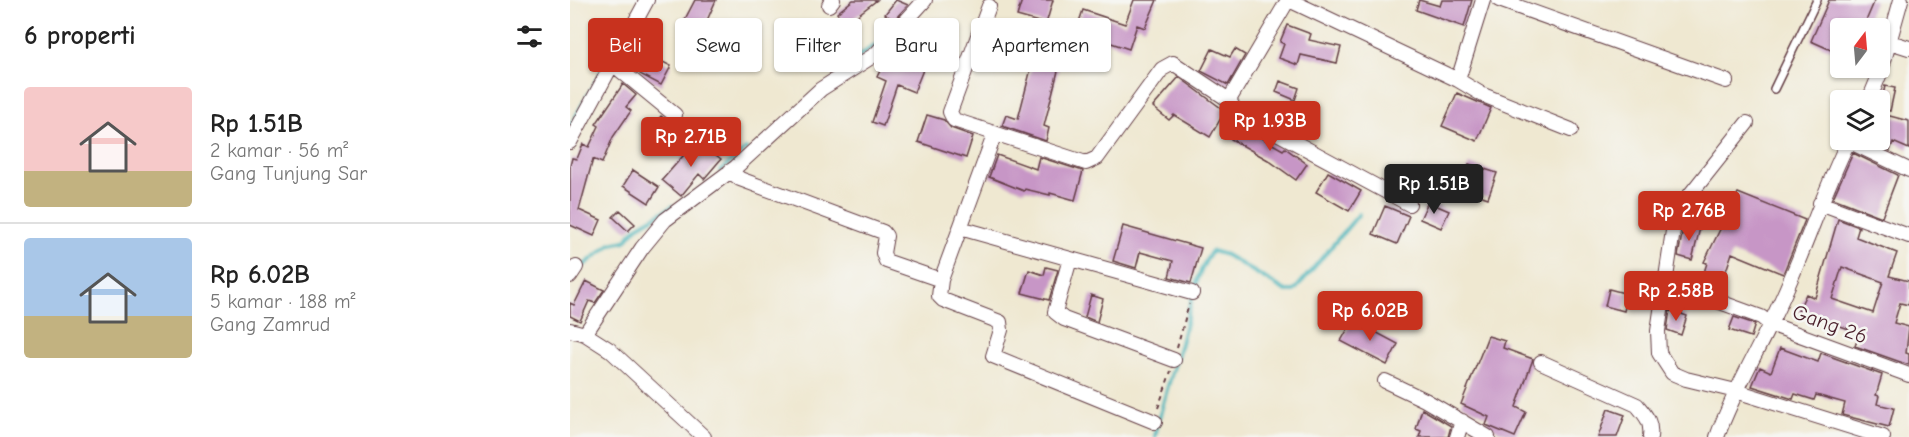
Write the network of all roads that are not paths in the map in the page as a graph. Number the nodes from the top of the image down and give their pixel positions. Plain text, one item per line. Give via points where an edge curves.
1 (647, 0) edge
2 (925, 0) edge
3 (1289, 0) edge
4 (1483, 0) edge
5 (1499, 0) edge
6 (1817, 0) edge
7 (1901, 0) edge
8 (989, 6) dead end
9 (638, 18) edge
10 (1890, 42) joint
11 (1909, 48) edge
12 (610, 72) edge
13 (623, 72) edge
14 (1458, 80) junction
15 (1726, 81) dead end
16 (1774, 89) dead end
17 (1229, 99) junction
18 (675, 115) dead end
19 (1747, 123) dead end
20 (1571, 130) dead end
21 (995, 133) junction
22 (570, 142) edge
23 (1844, 150) edge
24 (1869, 150) edge
25 (1909, 170) edge
26 (730, 171) junction
27 (1820, 203) junction
28 (1409, 204) dead end
29 (960, 228) junction
30 (1909, 236) edge
31 (1070, 259) junction
32 (941, 280) junction
33 (1192, 293) dead end
34 (1698, 294) dead end
35 (1770, 324) junction
36 (574, 333) edge
37 (1174, 360) dead end
38 (1541, 362) dead end
39 (1909, 375) edge
40 (1385, 381) dead end
41 (1736, 391) junction
42 (1462, 421) junction
43 (1155, 422) dead end
44 (704, 437) edge
45 (1457, 437) edge
46 (1488, 437) edge
47 (1650, 437) edge
48 (1717, 437) edge
49 (1883, 437) edge

1 - 9 street
2 - 26 street via 888,43 821,89
3 - 14 street
3 - 17 street
4 - 14 street
5 - 15 street
6 - 16 lane
7 - 10 street
8 - 21 street via 950,116
10 - 11 street
12 - 22 street
13 - 18 street
14 - 20 street via 1483,96
17 - 21 street via 1173,63 1162,69 1091,161 1080,162
17 - 28 street via 1235,110
19 - 41 street via 1682,206 1674,224 1658,331 1659,353 1672,373
21 - 29 street
23 - 27 street
24 - 25 street
26 - 32 street via 740,179 883,232 886,261
26 - 36 street via 665,220
27 - 30 street
27 - 35 street
29 - 31 street
29 - 32 street
31 - 33 street
31 - 37 street via 1055,312 1064,319
32 - 43 street via 938,292 943,300 1000,322 993,356
34 - 35 street, Gang 26
35 - 39 street, Gang 26
35 - 41 street
36 - 44 street via 610,350
38 - 47 street via 1637,405 1652,426
40 - 42 street
41 - 48 street
41 - 49 street
42 - 45 street
42 - 46 street

